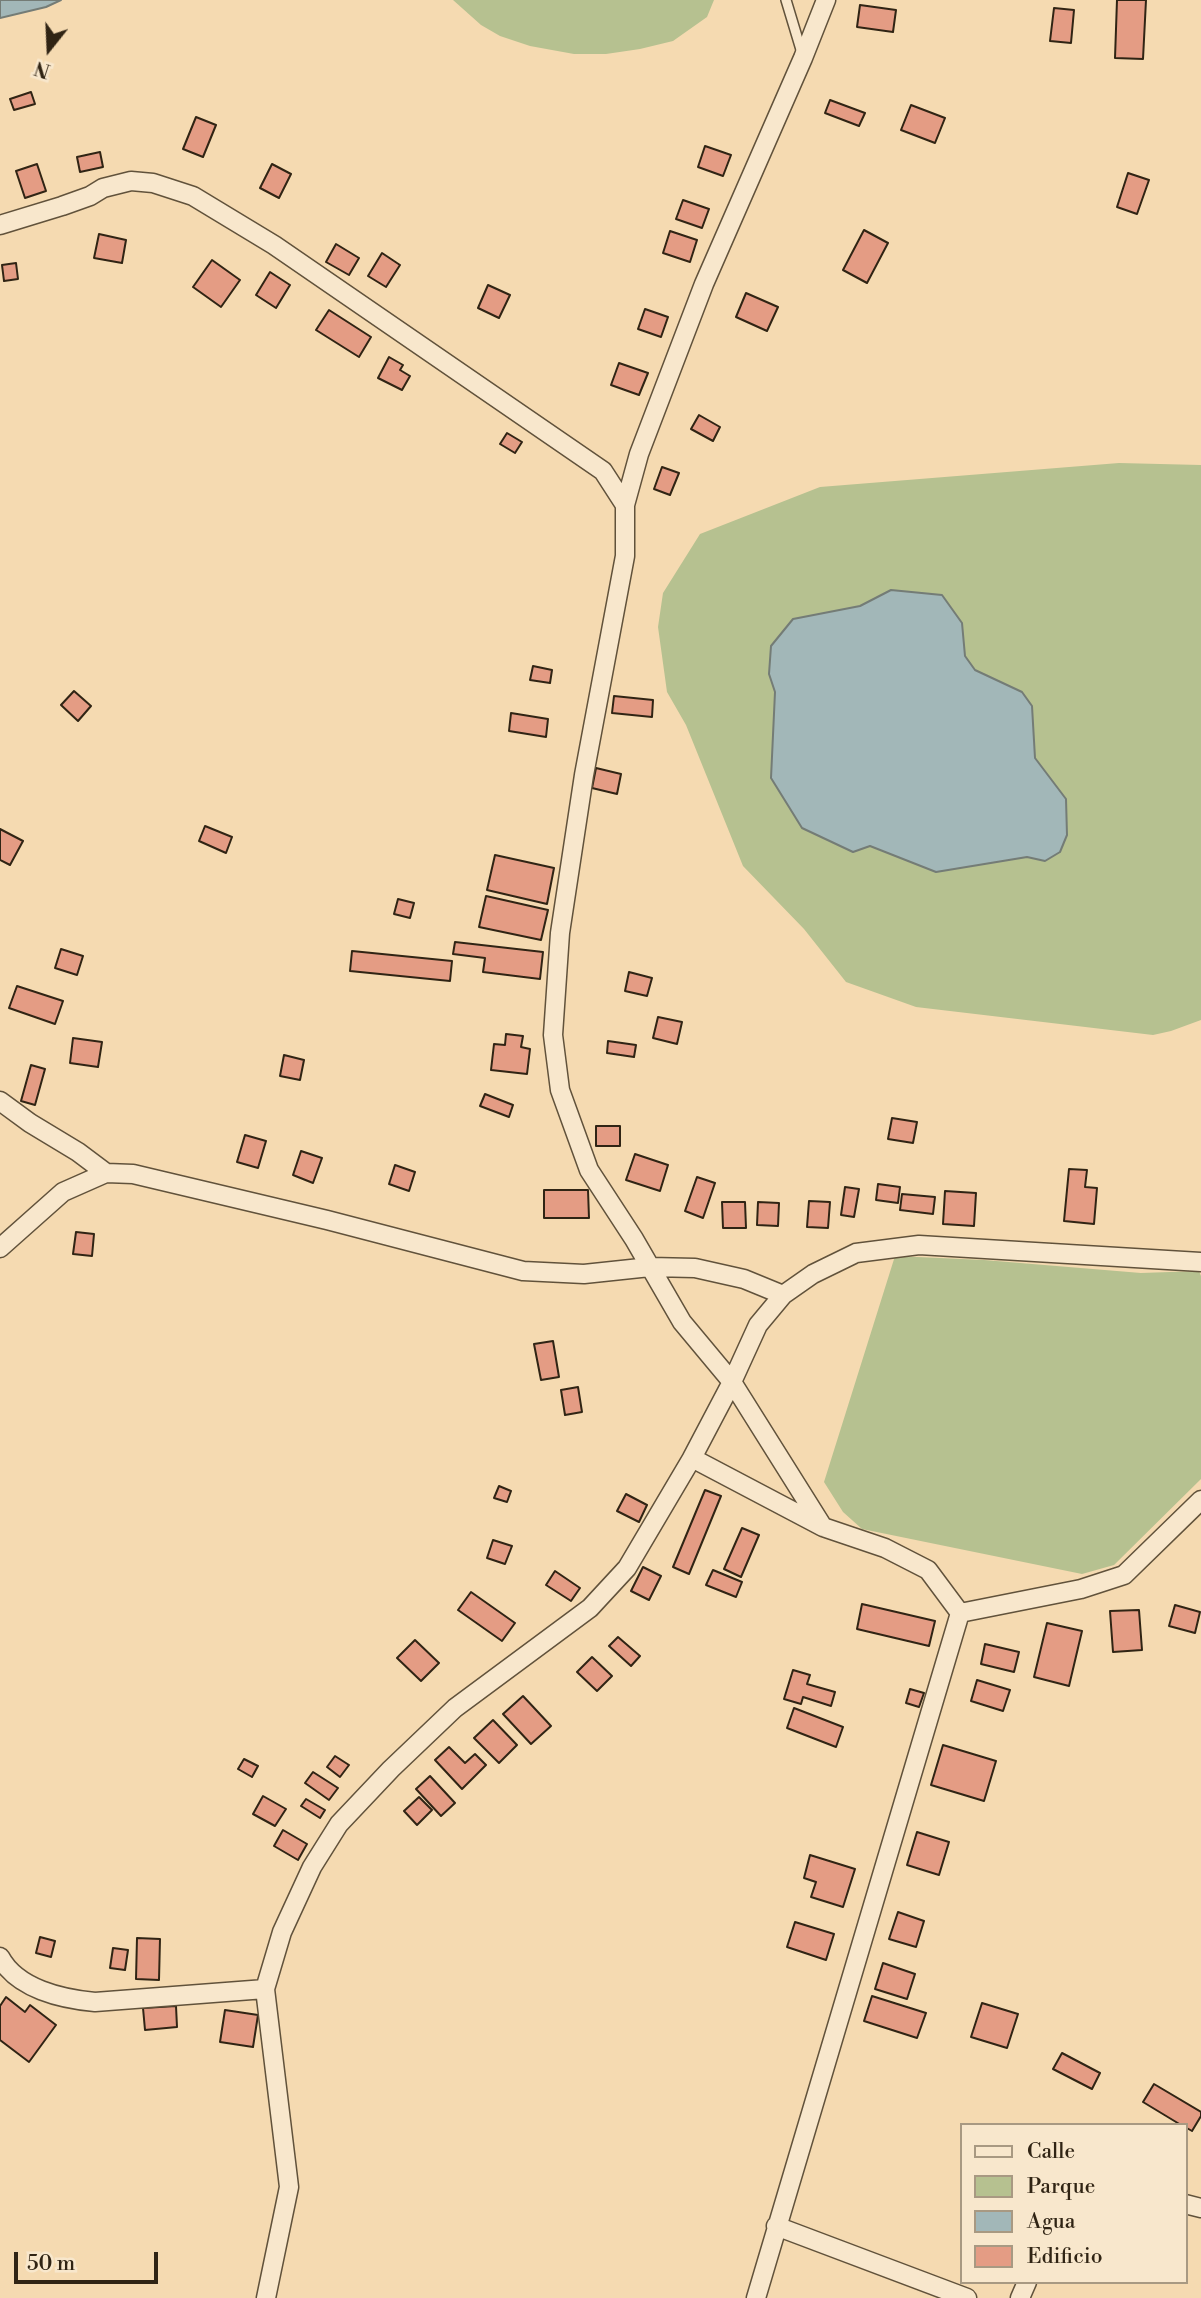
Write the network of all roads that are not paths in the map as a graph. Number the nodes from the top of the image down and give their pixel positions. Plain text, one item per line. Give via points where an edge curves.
1 (786, 0) edge
2 (826, 0) edge
3 (803, 58) junction
4 (0, 225) edge
5 (625, 505) junction
6 (0, 1101) edge
7 (106, 1173) junction
8 (0, 1248) edge
9 (1201, 1262) edge
10 (650, 1267) junction
11 (783, 1294) junction
12 (732, 1382) junction
13 (692, 1458) junction
14 (1201, 1500) edge
15 (823, 1527) junction
16 (960, 1613) junction
17 (0, 1957) edge
18 (265, 1989) junction
19 (776, 2227) junction
20 (266, 2298) edge
21 (756, 2298) edge
22 (967, 2298) edge

1 - 3 lane
2 - 3 street
3 - 5 street via 704,284 639,454
4 - 5 street via 131,181 193,196 274,245 603,471
5 - 10 street via 625,556 560,933 553,1035 560,1090 589,1170
6 - 7 street
7 - 8 street via 63,1192
7 - 10 street via 133,1174 523,1270 584,1274
9 - 11 street via 919,1245 856,1252
10 - 11 street via 695,1268
10 - 12 street via 682,1322
11 - 12 street via 758,1325
12 - 13 street
12 - 15 street
13 - 15 street
13 - 18 street via 627,1568 590,1608 455,1709 339,1824 312,1867 282,1932
14 - 16 street via 1125,1575
15 - 16 street via 885,1548 928,1570
16 - 19 street
17 - 18 street via 6,1968 38,1989 68,2000 95,2002
18 - 20 street via 289,2187
19 - 21 street
19 - 22 street

